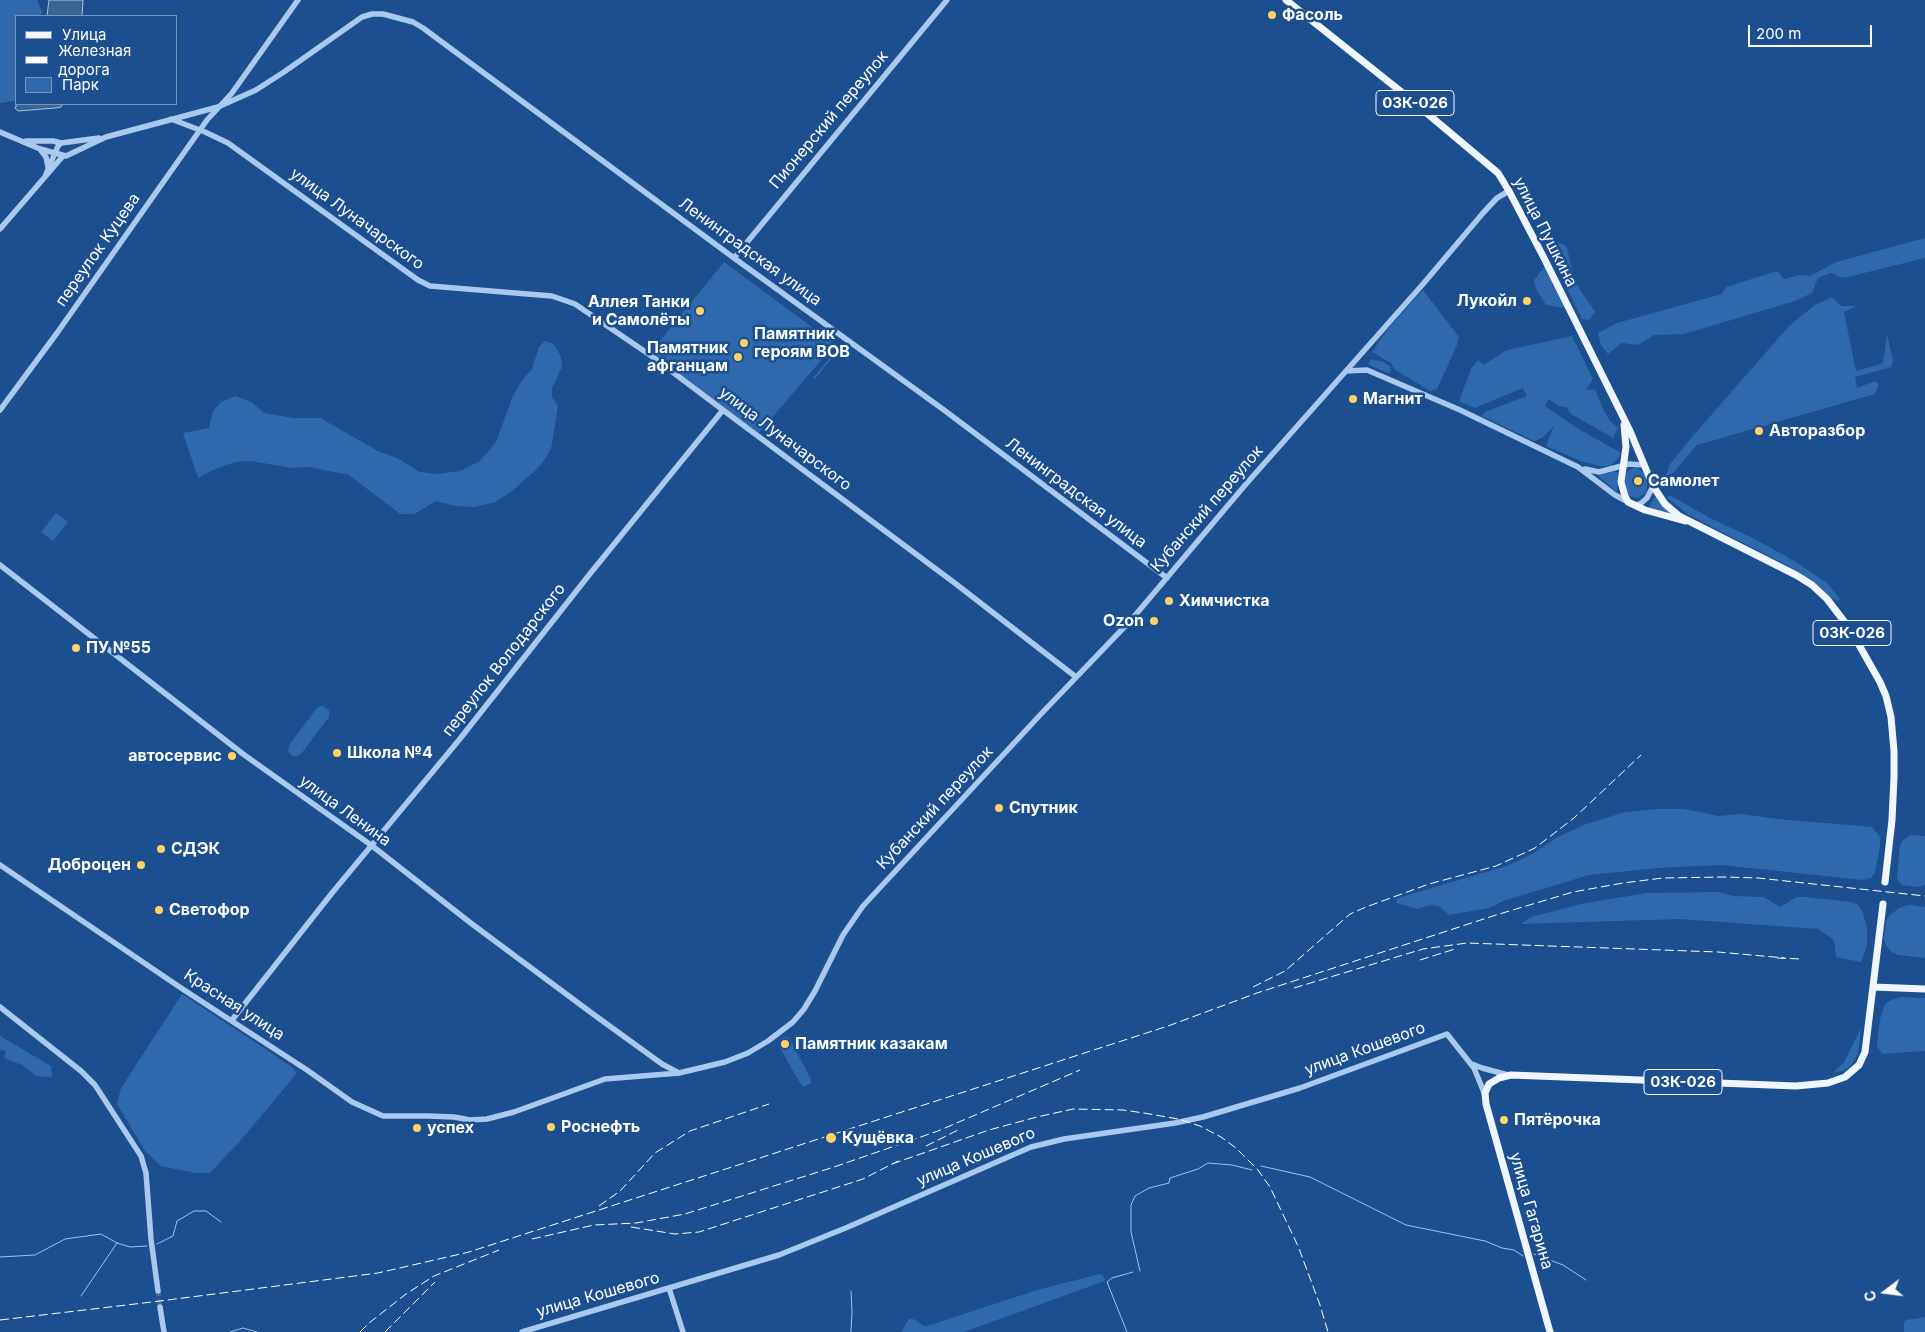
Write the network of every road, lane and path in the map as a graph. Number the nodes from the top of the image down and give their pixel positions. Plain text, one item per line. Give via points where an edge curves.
1 (298, 0) edge
2 (947, 0) edge
3 (1286, 0) edge
4 (383, 14) joint
5 (218, 107) junction
6 (171, 119) junction
7 (200, 130) junction
8 (0, 132) edge
9 (106, 137) junction
10 (21, 141) junction
11 (40, 149) junction
12 (61, 150) junction
13 (48, 168) junction
14 (45, 175) junction
15 (1509, 191) junction
16 (0, 229) edge
17 (734, 258) junction
18 (1346, 371) junction
19 (0, 410) edge
20 (723, 410) junction
21 (1622, 415) junction
22 (1644, 465) junction
23 (1623, 466) junction
24 (1578, 467) junction
25 (1653, 486) junction
26 (1631, 504) junction
27 (1694, 524) junction
28 (0, 565) edge
29 (1167, 578) junction
30 (1076, 677) junction
31 (371, 845) junction
32 (0, 865) edge
33 (1885, 882) dead end
34 (1883, 904) dead end
35 (1873, 986) junction
36 (1925, 990) edge
37 (0, 1007) edge
38 (232, 1020) junction
39 (1447, 1034) joint
40 (1470, 1062) junction
41 (679, 1073) junction
42 (1510, 1075) junction
43 (1486, 1098) junction
44 (470, 1120) joint
45 (669, 1288) junction
46 (158, 1290) tunnel mouth
47 (160, 1307) tunnel mouth
48 (164, 1332) edge
49 (522, 1332) edge
50 (683, 1332) edge
51 (1550, 1332) edge

1 - 5 street, переулок Куцева via 232,93
2 - 17 street, Пионерский переулок
3 - 15 main road, улица Пушкина / 03К-026 via 1490,165
4 - 5 street, переулок Куцева via 362,17 256,90
4 - 17 street, Ленинградская улица via 423,28
5 - 6 street
5 - 7 street, переулок Куцева
6 - 7 street, улица Луначарского
6 - 9 street
7 - 19 street, переулок Куцева
7 - 20 street, улица Луначарского via 228,143 418,280 430,286 552,296 575,304
8 - 10 street
9 - 12 street
9 - 12 street
10 - 11 street
10 - 12 street via 54,141
11 - 12 street
11 - 13 street
12 - 13 street
12 - 14 street
13 - 14 street
14 - 16 street
15 - 18 street, Кубанский переулок via 1483,213
15 - 21 main road, улица Пушкина / 03К-026
17 - 29 street, Ленинградская улица via 944,410
18 - 24 street via 1367,370 1460,410
18 - 29 street, Кубанский переулок
20 - 30 street, улица Луначарского
20 - 31 street, переулок Володарского
21 - 22 main road, улица Пушкина / 03К-026
21 - 23 main road, улица Пушкина / 03К-026 via 1626,438
22 - 23 street
22 - 25 main road, улица Пушкина / 03К-026
23 - 24 street via 1599,472
23 - 26 main road, улица Пушкина / 03К-026 via 1621,482
24 - 26 street
25 - 26 street via 1640,504
25 - 27 main road, 03К-026 via 1672,511
26 - 27 main road, 03К-026
27 - 33 main road, 03К-026 via 1812,585 1837,612 1875,672 1886,696 1894,751 1892,820
28 - 31 street, улица Ленина via 243,754
29 - 30 street, Кубанский переулок
30 - 41 street, Кубанский переулок via 863,906 843,935 815,991 793,1022 768,1042 748,1052 725,1062
31 - 38 street, переулок Володарского
31 - 41 street, улица Ленина via 472,924 662,1064
32 - 38 street, Красная улица
34 - 35 main road, 03К-026
35 - 36 main road
35 - 42 main road, 03К-026 via 1865,1052 1853,1072 1838,1081 1796,1086
37 - 46 street via 95,1085 134,1144 146,1173
38 - 44 street, Красная улица via 370,1112 383,1116 446,1116
39 - 40 street, улица Гагарина
39 - 45 street, улица Кошевого via 1300,1088 1203,1116 1032,1146 821,1239
40 - 42 street
40 - 43 street, улица Гагарина
41 - 44 street, Кубанский переулок via 605,1079 499,1117
42 - 43 main road, 03К-026 via 1492,1082 1487,1088
43 - 51 main road, улица Гагарина
45 - 49 street, улица Кошевого
45 - 50 street
47 - 48 street

